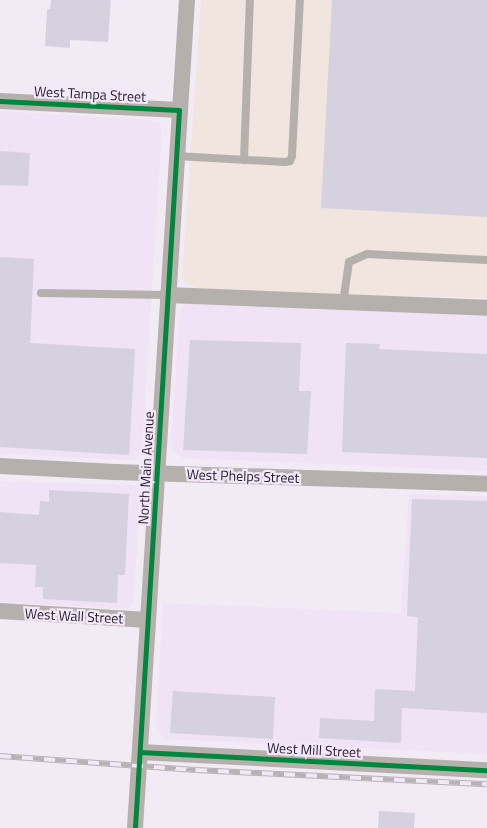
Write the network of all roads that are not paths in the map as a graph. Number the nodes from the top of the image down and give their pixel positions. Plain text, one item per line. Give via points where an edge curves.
1 (187, 0) edge
2 (250, 0) edge
3 (300, 0) edge
4 (0, 101) edge
5 (179, 110) junction
6 (176, 156) junction
7 (244, 160) junction
8 (487, 260) edge
9 (41, 292) dead end
10 (167, 296) junction
11 (343, 302) junction
12 (487, 308) edge
13 (0, 466) edge
14 (157, 472) junction
15 (487, 484) edge
16 (0, 611) edge
17 (148, 620) junction
18 (140, 752) junction
19 (487, 770) edge
20 (135, 828) edge

1 - 5 street, North Main Avenue
2 - 7 lane
3 - 7 lane via 292,156 285,162
4 - 5 street, West Tampa Street
5 - 6 street, North Main Avenue
6 - 7 lane
6 - 10 street, North Main Avenue
8 - 11 lane via 367,254 348,262
9 - 10 lane
10 - 11 street
10 - 14 street, North Main Avenue
11 - 12 street
13 - 14 street, West Phelps Street
14 - 15 street, West Phelps Street
14 - 17 street, North Main Avenue
16 - 17 street, West Wall Street
17 - 18 street, North Main Avenue
18 - 19 street, West Mill Street
18 - 20 street, North Main Avenue

